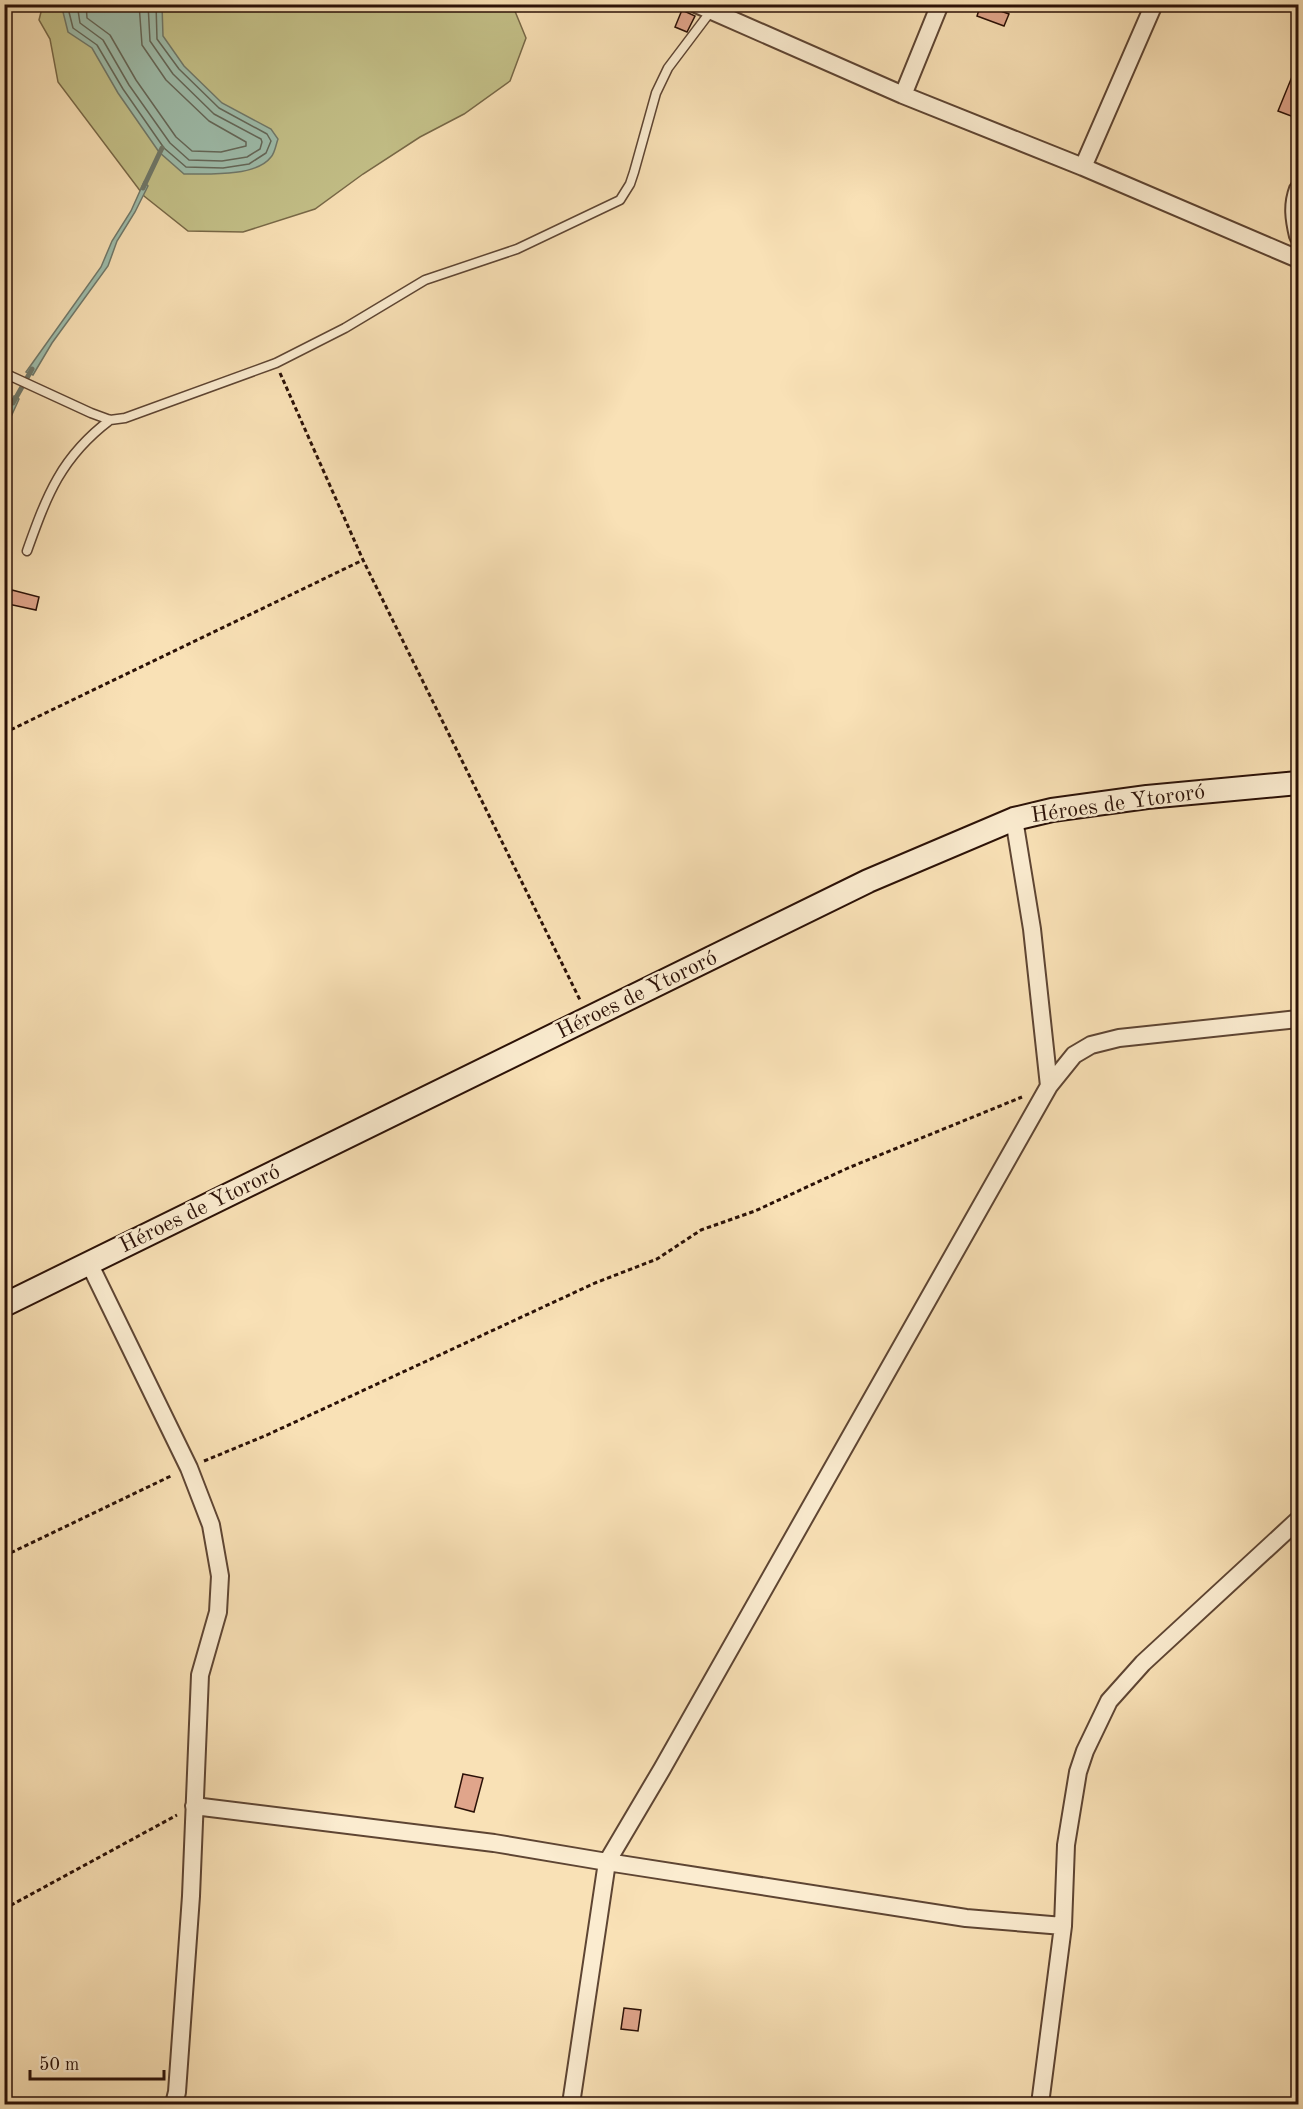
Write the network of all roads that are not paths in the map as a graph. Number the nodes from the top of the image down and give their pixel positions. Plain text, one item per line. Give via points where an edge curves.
1 (940, 4) edge
2 (1154, 4) edge
3 (707, 7) edge
4 (903, 95) junction
5 (1083, 167) junction
6 (1299, 189) edge
7 (1299, 236) edge
8 (1299, 259) edge
9 (4, 373) edge
10 (110, 420) junction
11 (27, 551) dead end
12 (1299, 783) edge
13 (1014, 819) junction
14 (1299, 1019) edge
15 (1049, 1086) junction
16 (89, 1263) junction
17 (4, 1305) edge
18 (1299, 1520) edge
19 (194, 1806) junction
20 (607, 1862) junction
21 (1063, 1926) junction
22 (174, 2104) edge
23 (571, 2104) edge
24 (1040, 2104) edge

1 - 4 street
2 - 5 street
3 - 4 street
3 - 10 lane via 656,93 630,184 620,200 517,249 425,280 345,328 276,363
4 - 5 street
5 - 8 street
6 - 7 street via 1293,201
9 - 10 lane
10 - 11 lane via 92,433 66,463 45,499
12 - 13 main road, Héroes de Ytororó via 1147,797
13 - 15 street via 1032,929
13 - 16 main road, Héroes de Ytororó via 868,881
14 - 15 street via 1119,1038 1091,1045 1074,1055
15 - 20 street
16 - 17 main road, Héroes de Ytororó
16 - 19 street via 189,1468 212,1525 220,1576 219,1611 200,1675
18 - 21 street via 1143,1663 1109,1701 1078,1772 1066,1845
19 - 20 street via 494,1843
19 - 22 street
20 - 21 street via 966,1918
20 - 23 street
21 - 24 street

